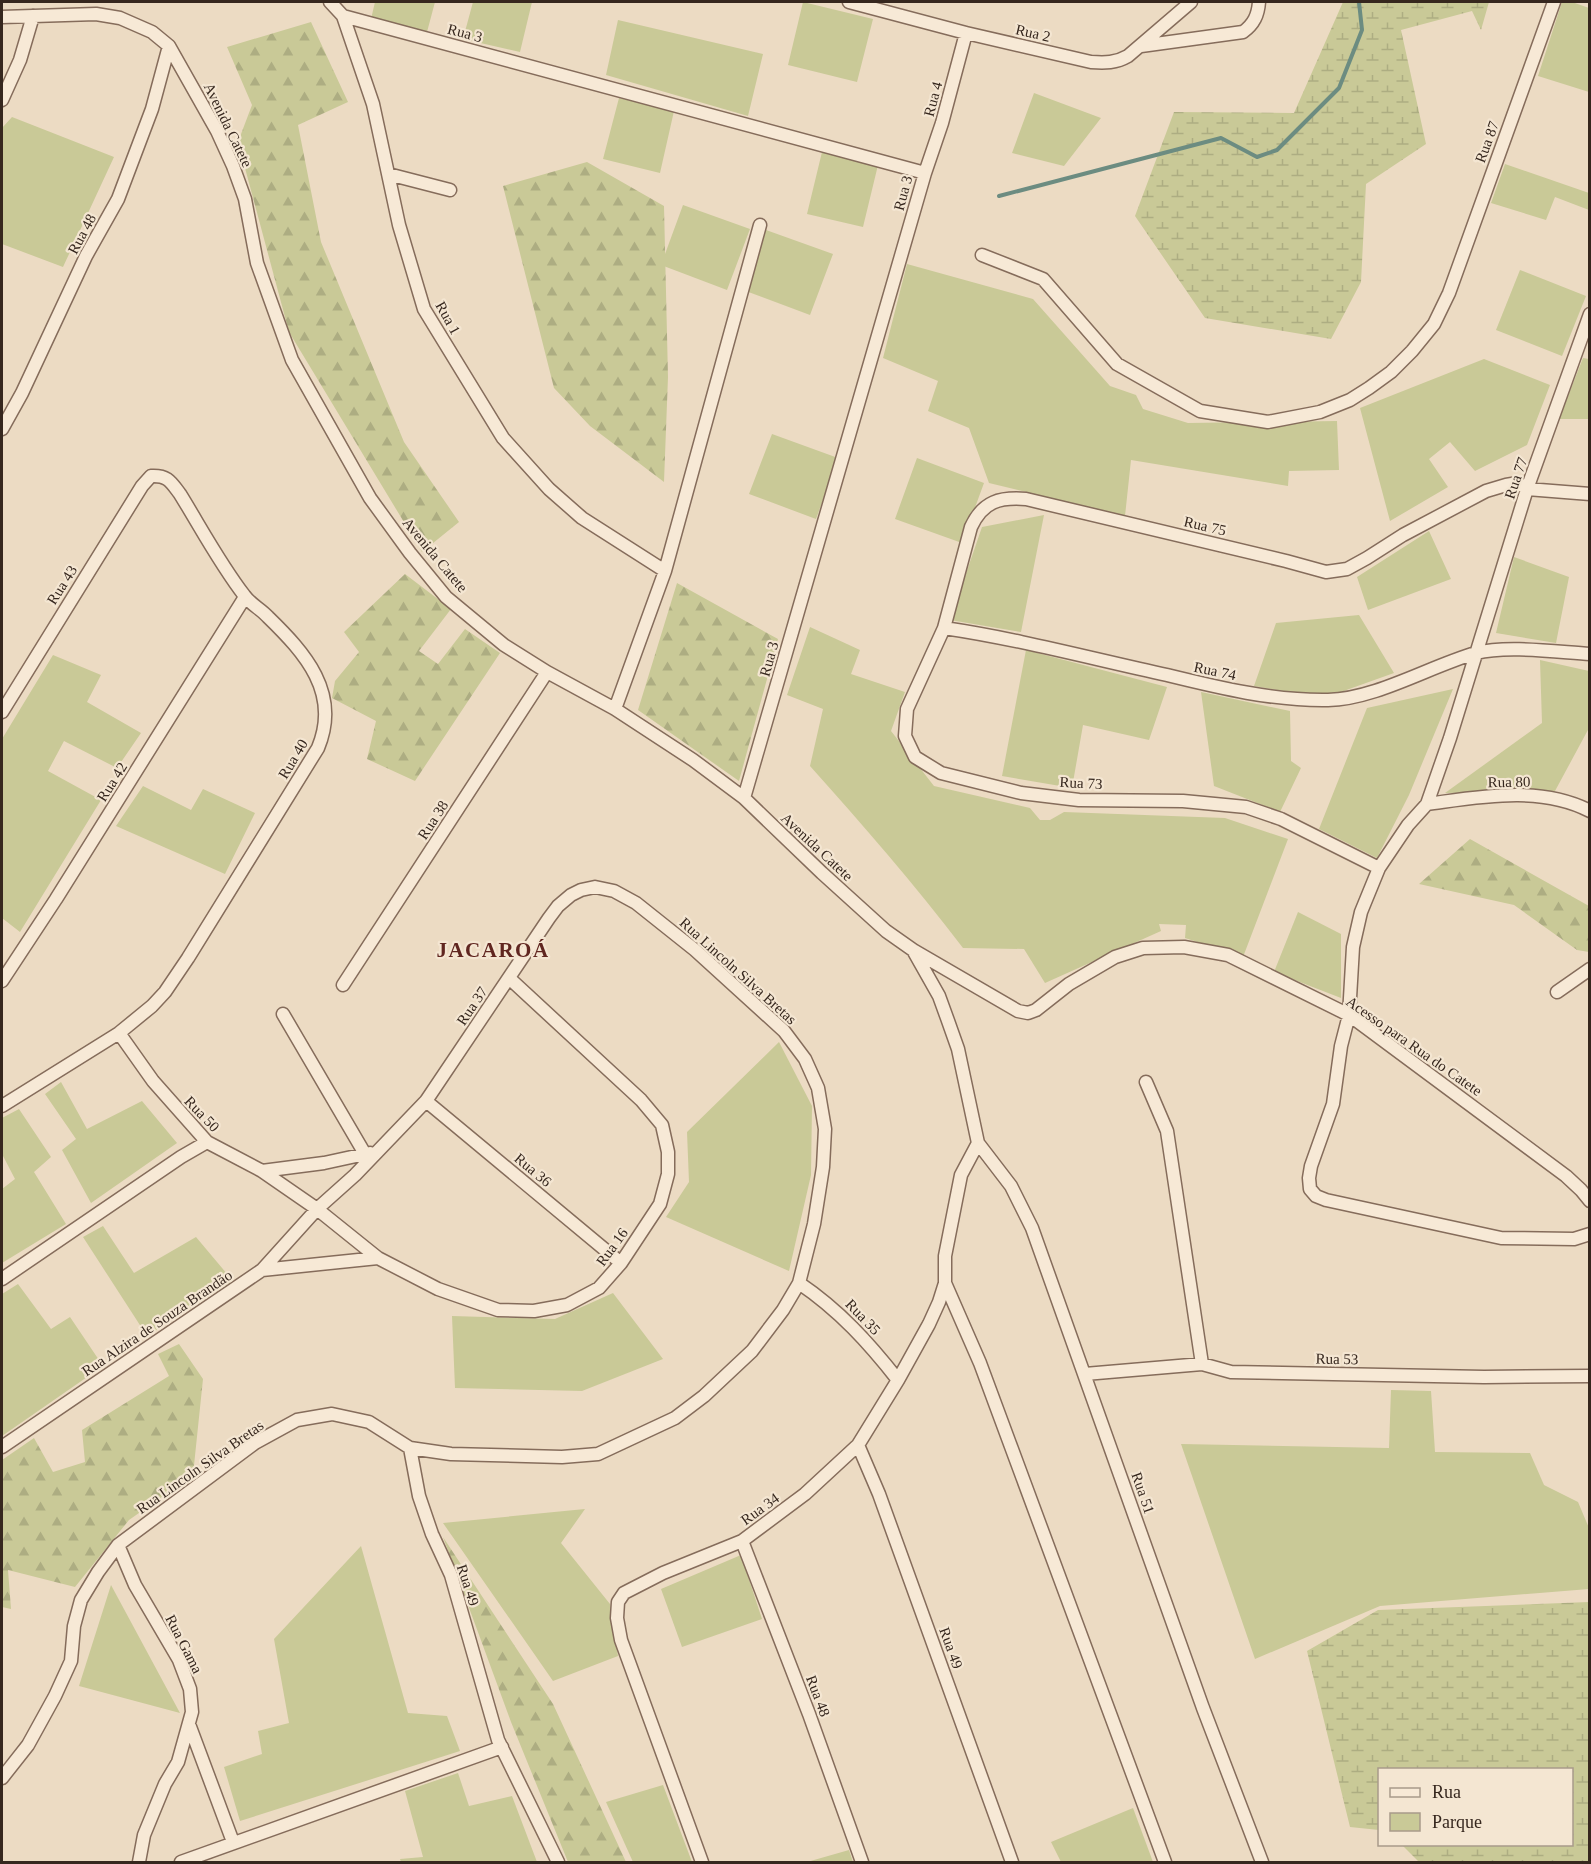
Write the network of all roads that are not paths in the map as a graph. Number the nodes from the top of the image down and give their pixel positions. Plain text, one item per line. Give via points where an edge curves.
1 (330, 2) edge
2 (849, 2) edge
3 (1191, 2) edge
4 (1259, 2) edge
5 (1554, 2) edge
6 (33, 16) junction
7 (343, 16) junction
8 (2, 17) edge
9 (966, 33) junction
10 (169, 46) junction
11 (1141, 46) junction
12 (2, 100) edge
13 (925, 173) junction
14 (388, 174) junction
15 (450, 190) dead end
16 (760, 225) dead end
17 (982, 255) dead end
18 (1590, 314) edge
19 (1584, 345) edge
20 (2, 429) edge
21 (151, 476) joint
22 (1527, 489) junction
23 (1590, 494) edge
24 (665, 572) junction
25 (245, 597) junction
26 (944, 628) junction
27 (1477, 653) junction
28 (1590, 654) edge
29 (547, 672) junction
30 (615, 709) junction
31 (2, 712) edge
32 (744, 798) junction
33 (1427, 804) junction
34 (1590, 811) edge
35 (1379, 868) junction
36 (595, 887) joint
37 (913, 950) junction
38 (1590, 969) edge
39 (509, 978) junction
40 (2, 981) edge
41 (343, 985) dead end
42 (1557, 992) dead end
43 (283, 1014) dead end
44 (1349, 1015) junction
45 (119, 1033) junction
46 (1146, 1083) dead end
47 (426, 1101) junction
48 (2, 1106) edge
49 (207, 1142) junction
50 (978, 1143) junction
51 (379, 1150) junction
52 (365, 1154) junction
53 (262, 1171) junction
54 (1590, 1201) edge
55 (317, 1209) junction
56 (1590, 1234) edge
57 (378, 1258) junction
58 (621, 1263) junction
59 (262, 1270) junction
60 (2, 1279) edge
61 (800, 1283) junction
62 (945, 1283) junction
63 (1202, 1364) junction
64 (1085, 1374) junction
65 (1590, 1376) edge
66 (898, 1380) junction
67 (858, 1445) junction
68 (2, 1447) edge
69 (410, 1448) junction
70 (742, 1540) junction
71 (118, 1545) junction
72 (189, 1724) junction
73 (502, 1747) junction
74 (2, 1778) edge
75 (233, 1842) junction
76 (139, 1863) edge
77 (181, 1863) edge
78 (558, 1863) edge
79 (702, 1863) edge
80 (862, 1863) edge
81 (1012, 1863) edge
82 (1165, 1863) edge
83 (1262, 1863) edge

1 - 7 street, Rua 1
2 - 9 street, Rua 2
3 - 11 street, Rua 2
4 - 11 street via 1256,17 1243,32
5 - 17 street, Rua 87 via 1449,293 1434,324 1391,372 1350,400 1320,412 1268,422 1200,411 1117,364 1043,279
6 - 8 street, Avenida Catete
6 - 10 street, Avenida Catete via 96,14 120,18 152,32
6 - 12 street via 20,60
7 - 13 street, Rua 3
7 - 14 street, Rua 1 via 373,105
9 - 11 street, Rua 2 via 1098,63 1121,61
9 - 13 street, Rua 4
10 - 20 street, Rua 48 via 152,108 118,199
10 - 29 street, Avenida Catete via 233,166 245,199 257,263 292,360 370,498 446,597 504,645
13 - 32 street, Rua 3
14 - 15 street
14 - 24 street, Rua 1 via 424,309 503,438 549,489 582,518
16 - 24 street
18 - 19 street, Rua 77
19 - 22 street, Rua 77
21 - 25 street, Rua 40 via 161,475 170,481
21 - 31 street, Rua 43 via 131,502
22 - 23 street
22 - 26 street, Rua 75 via 1518,483 1486,490 1367,558 1347,568 1326,572 1008,497 977,514
22 - 27 street, Rua 77
24 - 30 street
25 - 40 street, Rua 42
25 - 45 street, Rua 40 via 299,648 326,699 324,733 165,992
26 - 27 street, Rua 74 via 998,636 1228,690 1297,700 1332,700 1387,687
26 - 35 street, Rua 73 via 907,709 905,736 915,757 941,773 1021,794 1246,807 1281,819
27 - 28 street, Rua 74 via 1499,650
27 - 33 street
29 - 30 street, Avenida Catete
29 - 41 street, Rua 38
30 - 32 street, Avenida Catete
32 - 37 street, Avenida Catete via 886,931
33 - 34 street, Rua 80 via 1515,795 1546,797
33 - 35 street
35 - 44 street via 1361,912 1353,947
36 - 39 street, Rua 37 via 571,895 558,906
36 - 61 street, Rua Lincoln Silva Bretas via 614,891 636,903 695,950 784,1031 805,1059 818,1088 825,1129 814,1224
37 - 44 street, Acesso para Rua do Catete via 1018,1011 1028,1013 1115,957 1143,948 1184,947 1228,955
37 - 50 street, Avenida Catete via 939,996 951,1028
38 - 42 street
39 - 47 street, Rua 37
39 - 58 street, Rua 16 via 641,1100 662,1125 668,1174 660,1204
43 - 52 street
44 - 54 street, Acesso para Rua do Catete via 1566,1176
44 - 56 street via 1333,1104 1311,1166 1311,1189 1316,1196 1501,1238 1574,1239
45 - 48 street, Rua 40
45 - 49 street, Rua 50 via 153,1081
46 - 63 street via 1167,1131
47 - 51 street, Rua 37
47 - 58 street, Rua 36
49 - 53 street, Rua 50
49 - 60 street
50 - 62 street, Rua 34 via 961,1175 945,1256
50 - 64 street, Rua 51 via 1011,1186 1032,1228
51 - 52 street
51 - 55 street, Rua 37
52 - 53 street
53 - 55 street, Rua 50
55 - 57 street, Rua 16
55 - 59 street, Rua Alzira de Souza Brandão
57 - 58 street, Rua 16 via 438,1289 498,1311 534,1311 567,1305 599,1288
57 - 59 street
59 - 68 street, Rua Alzira de Souza Brandão
61 - 66 street, Rua 35 via 848,1321
61 - 69 street, Rua Lincoln Silva Bretas via 752,1351 704,1396 675,1418 598,1454 451,1454
62 - 66 street, Rua 34 via 929,1324
62 - 82 street via 980,1364
63 - 64 street, Rua 53
63 - 65 street, Rua 53 via 1231,1372
64 - 83 street, Rua 51
66 - 67 street, Rua 34
67 - 70 street, Rua 34 via 805,1494
67 - 81 street, Rua 49
69 - 71 street, Rua Lincoln Silva Bretas via 369,1422 332,1414 297,1420 255,1443
69 - 73 street, Rua 49 via 418,1496 451,1575
70 - 79 street, Rua 34 via 663,1573 624,1593 618,1602 621,1640
70 - 80 street, Rua 48
71 - 72 street, Rua Gama via 190,1689
71 - 74 street, Rua Lincoln Silva Bretas via 81,1600 74,1626 72,1660 55,1696 28,1745
72 - 75 street
72 - 76 street, Rua Gama via 178,1762 144,1835
73 - 75 street
73 - 78 street, Rua 49
75 - 77 street

